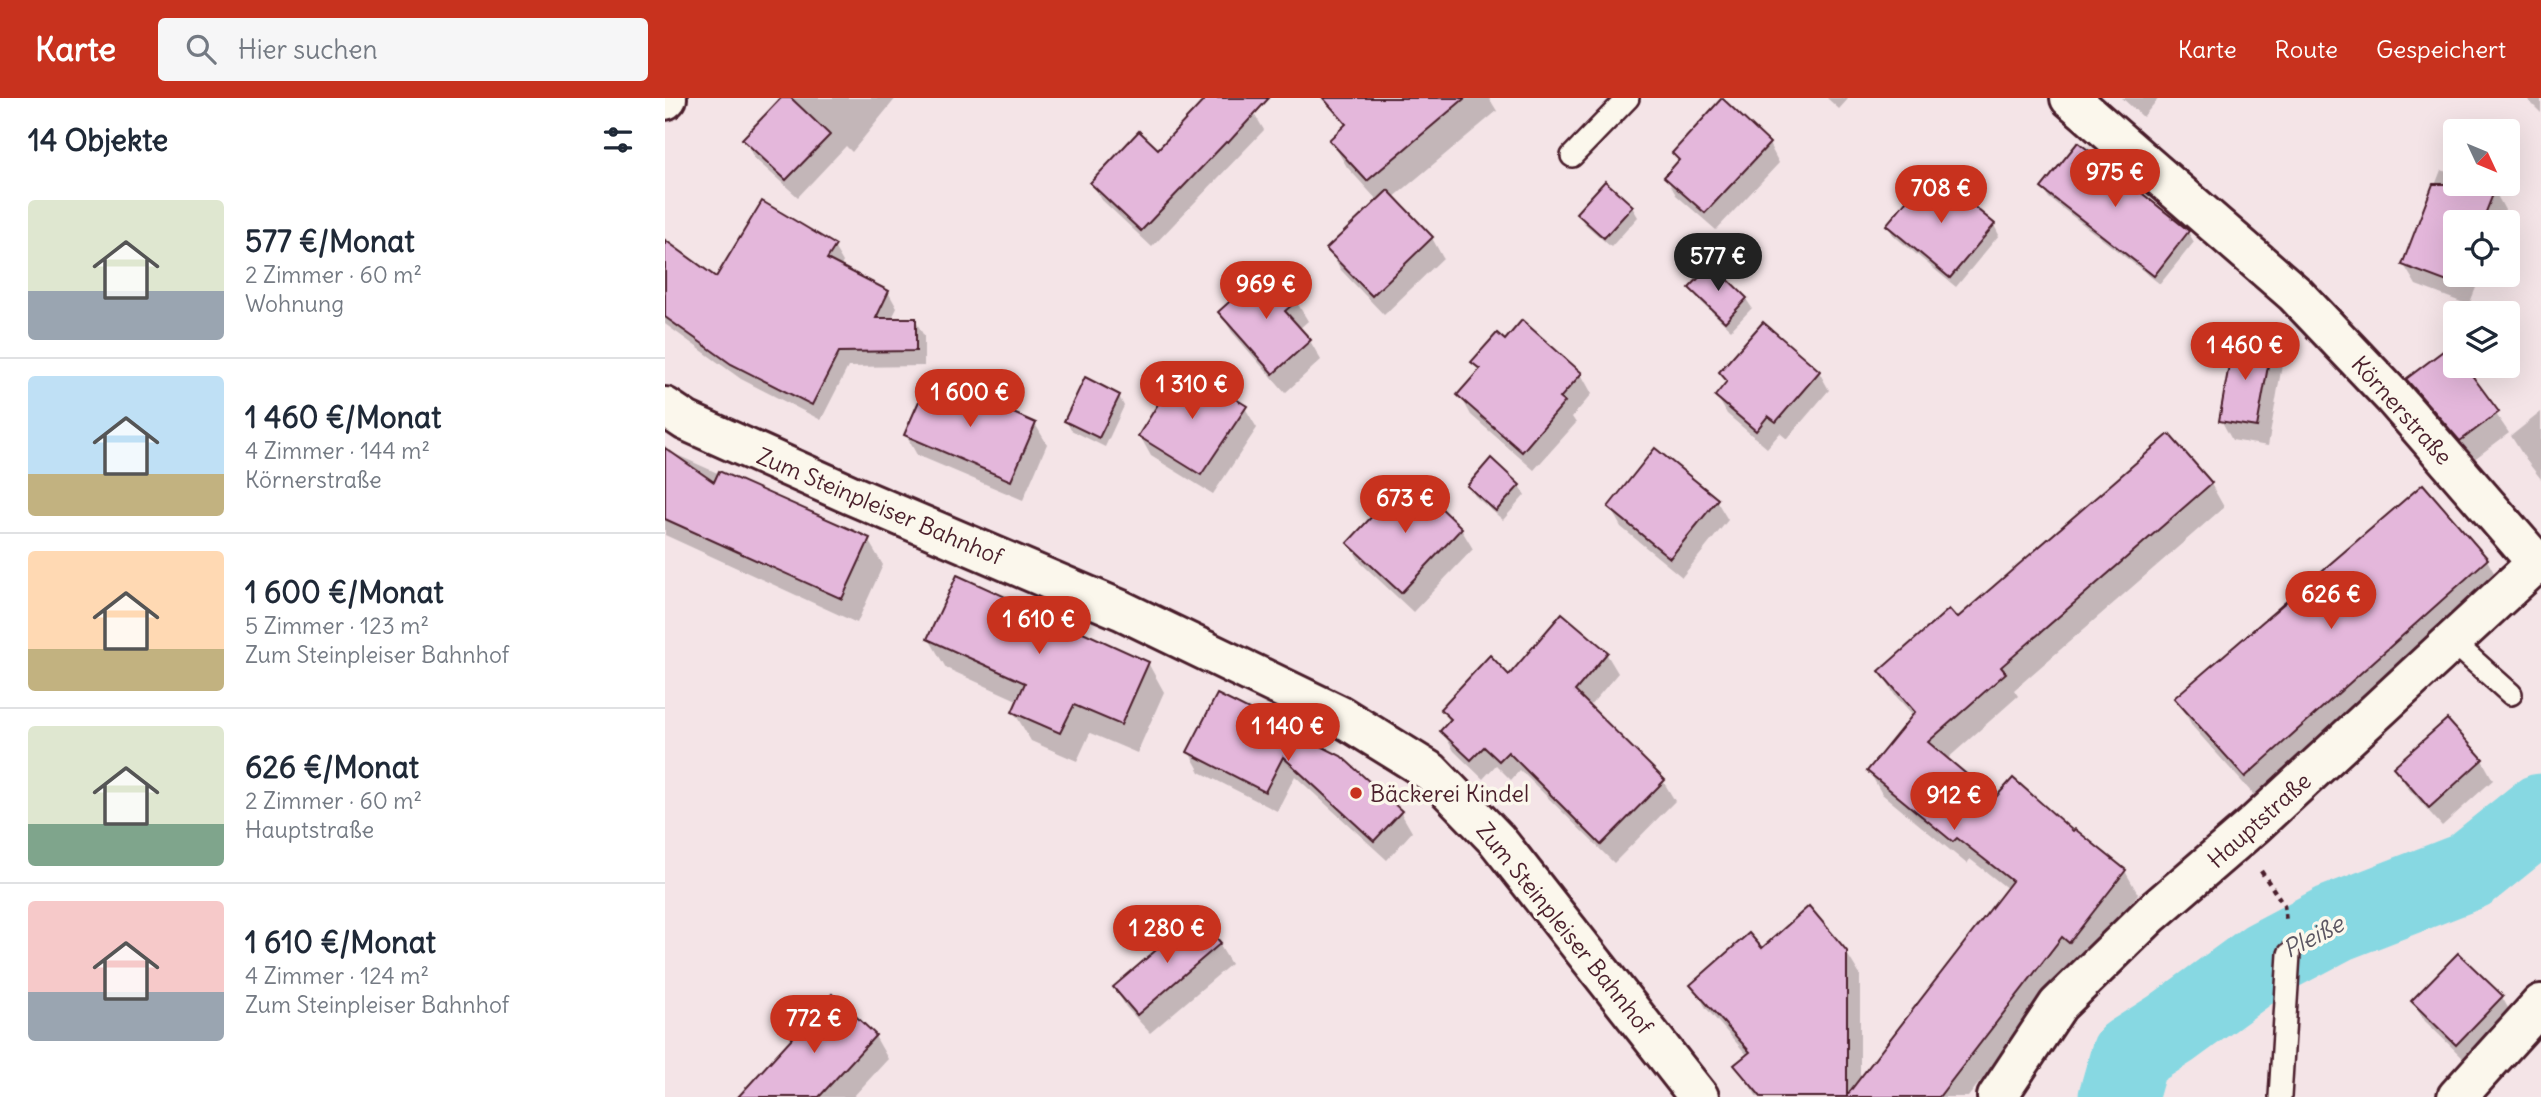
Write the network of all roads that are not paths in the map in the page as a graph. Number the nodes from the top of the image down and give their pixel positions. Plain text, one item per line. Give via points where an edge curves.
1 (1627, 98) edge
2 (2070, 98) edge
3 (1572, 156) dead end
4 (665, 407) edge
5 (2539, 561) edge
6 (2453, 642) junction
7 (2511, 694) dead end
8 (2289, 954) dead end
9 (2541, 1004) edge
10 (1699, 1097) edge
11 (1997, 1097) edge
12 (2280, 1097) edge
13 (2457, 1097) edge

1 - 3 lane
2 - 5 street, Körnerstraße via 2295,295
4 - 10 street, Zum Steinpleiser Bahnhof via 686,421 824,483 1121,610 1339,715 1431,772 1497,840
5 - 6 street, Hauptstraße
6 - 7 lane
6 - 11 street, Hauptstraße via 2151,914 2058,1005
8 - 12 lane
9 - 13 street

